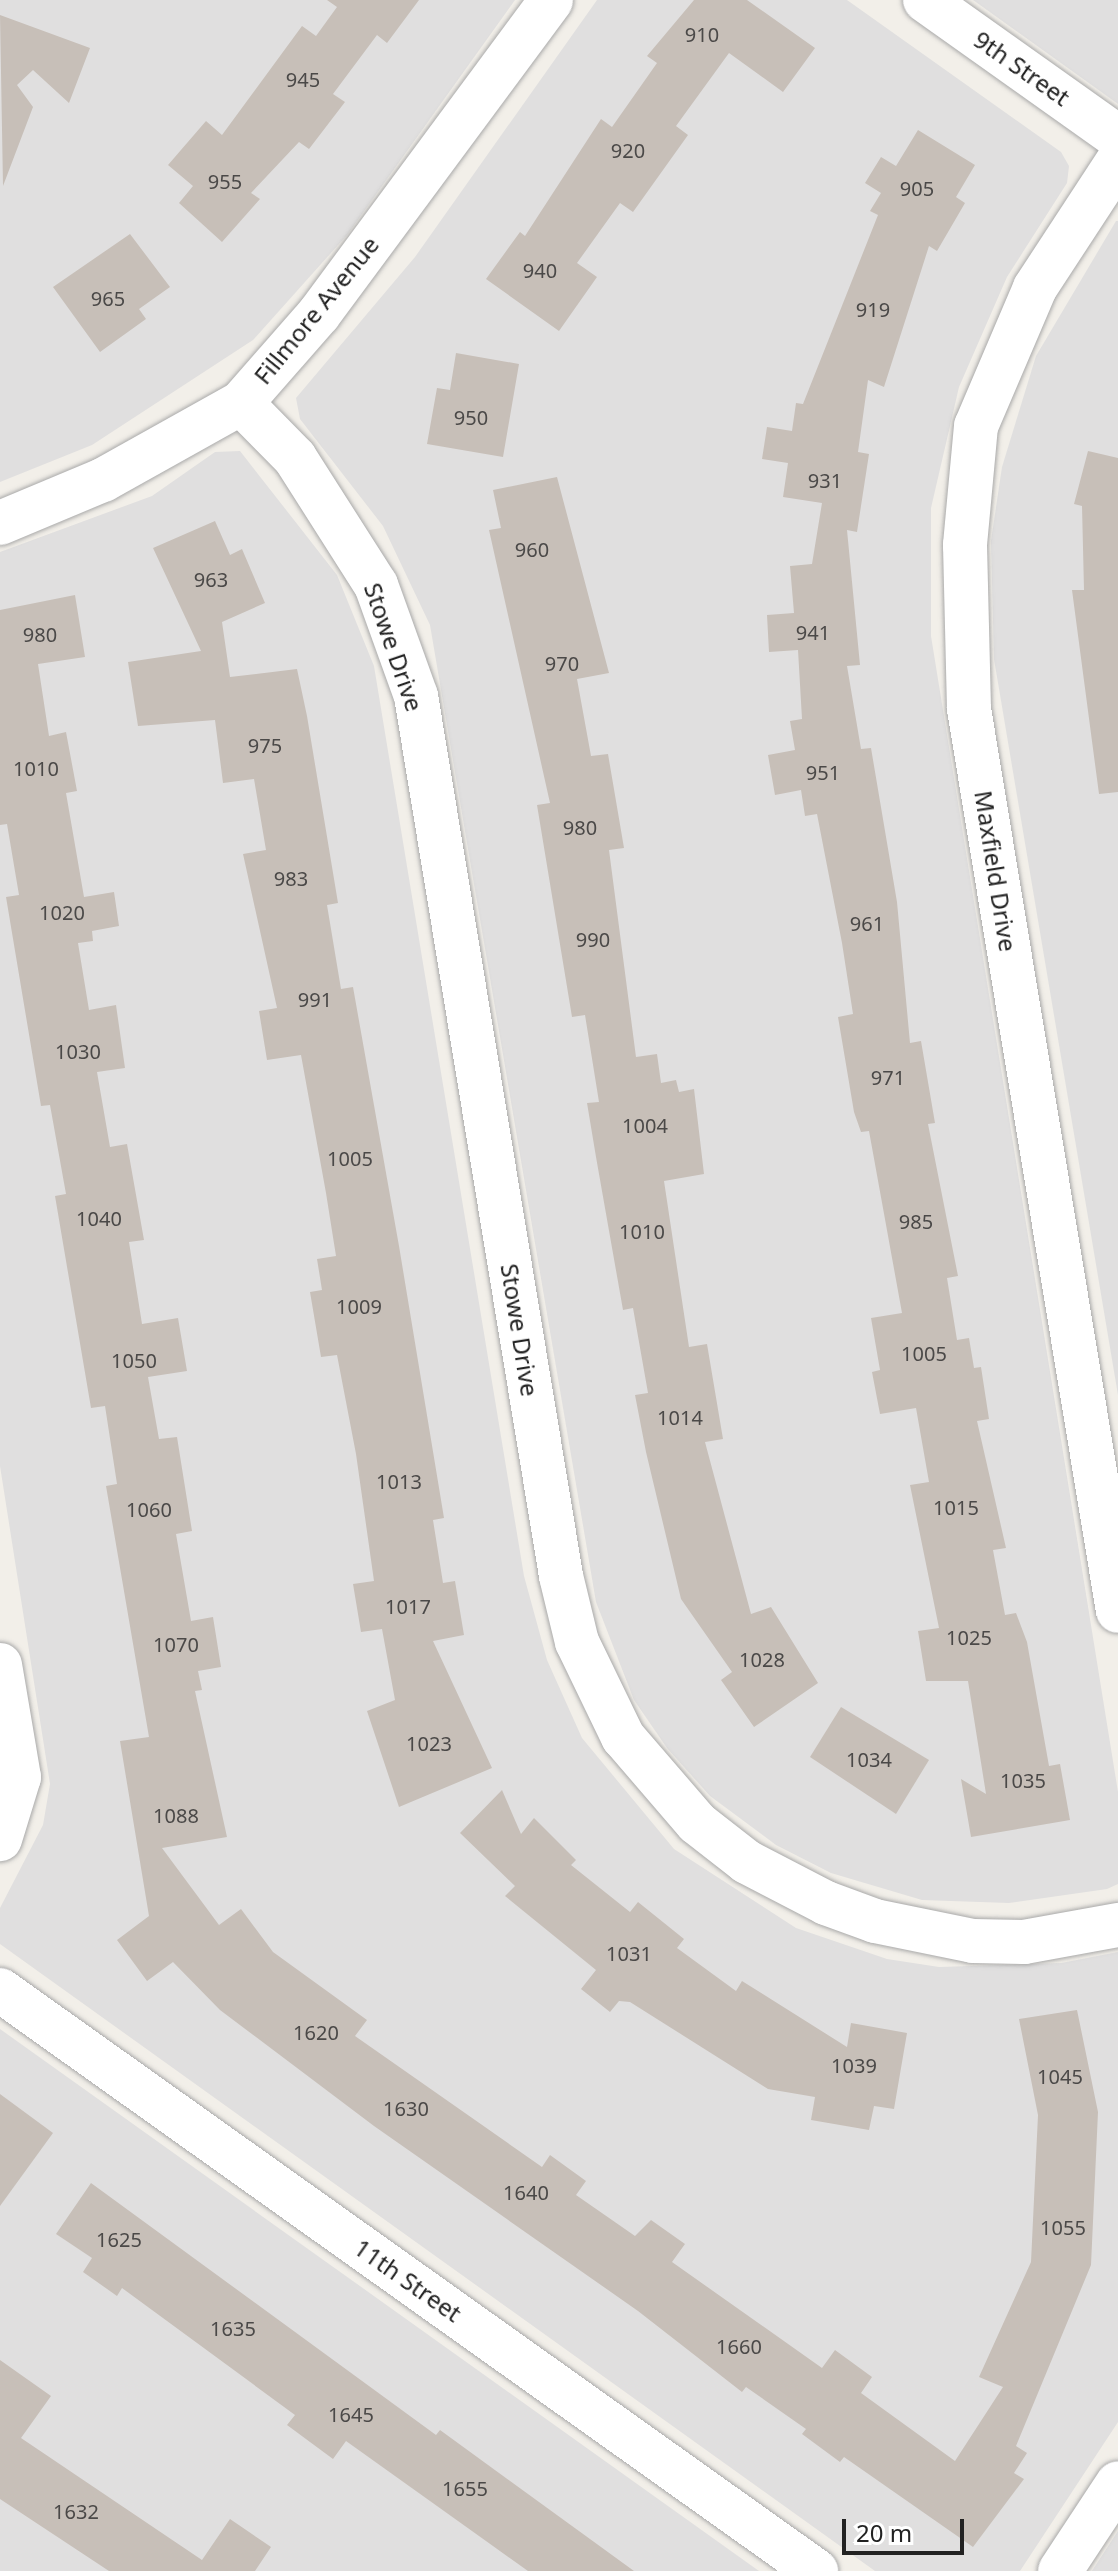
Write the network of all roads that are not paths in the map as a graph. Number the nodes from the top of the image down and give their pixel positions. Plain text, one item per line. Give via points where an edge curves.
1 (551, 0) edge
2 (925, 0) edge
3 (1118, 137) edge
4 (1118, 161) edge
5 (241, 403) junction
6 (0, 523) edge
7 (1118, 1611) edge
8 (0, 1665) edge
9 (0, 1839) edge
10 (1118, 1925) edge
11 (0, 1990) edge
12 (1118, 2483) edge
13 (816, 2571) edge
14 (1060, 2571) edge

1 - 5 street, Fillmore Avenue via 319,314
2 - 3 street, 9th Street
4 - 7 street, Maxfield Drive via 1035,288 976,426 965,545 969,709
5 - 6 street, Fillmore Avenue via 103,480
5 - 10 street, Stowe Drive via 295,458 376,585 416,696 561,1576 577,1642 623,1737 697,1823 747,1862 850,1912 973,1941 1024,1942
8 - 9 street via 19,1777
11 - 13 street, 11th Street
12 - 14 street

